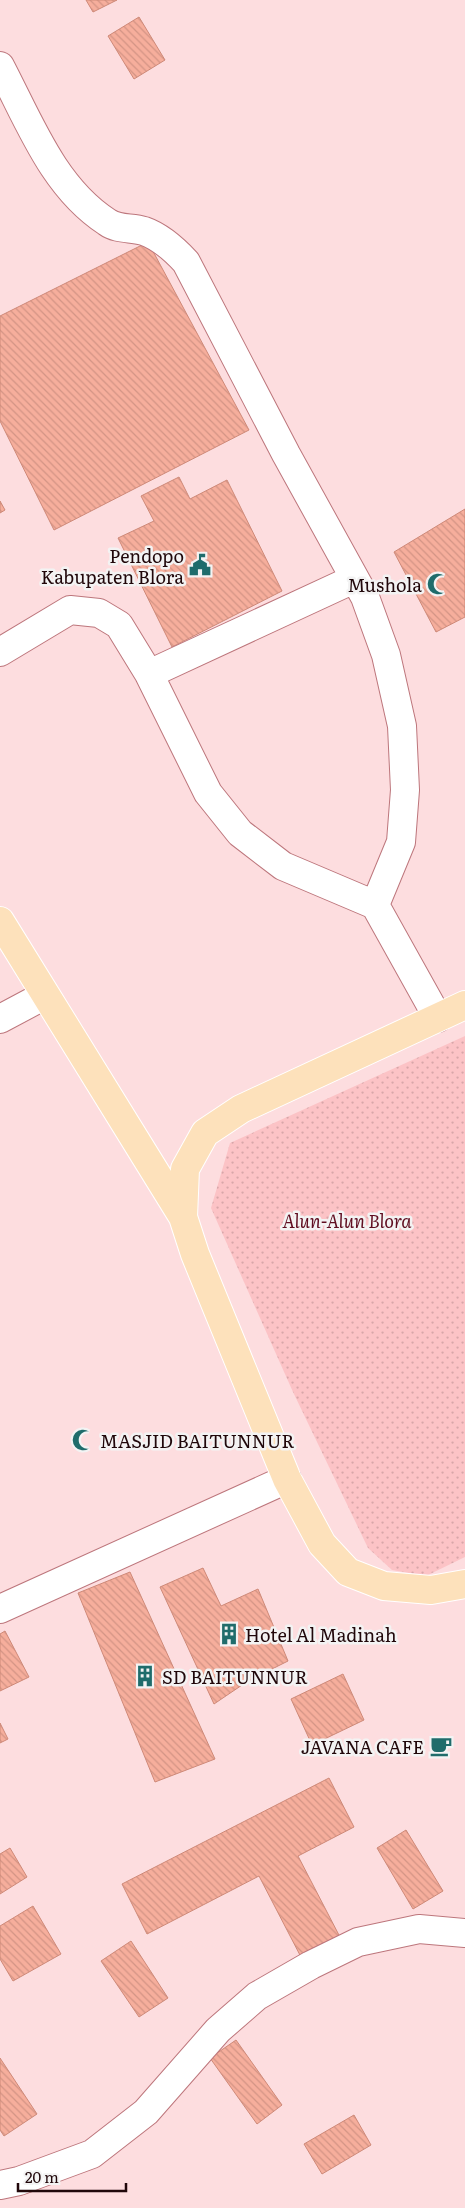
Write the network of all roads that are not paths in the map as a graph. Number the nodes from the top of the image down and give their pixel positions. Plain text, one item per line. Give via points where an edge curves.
1 (0, 66) edge
2 (354, 579) junction
3 (0, 652) edge
4 (149, 674) junction
5 (374, 905) junction
6 (0, 921) edge
7 (45, 996) junction
8 (465, 1005) edge
9 (438, 1018) junction
10 (0, 1019) edge
11 (183, 1217) junction
12 (287, 1479) junction
13 (465, 1584) edge
14 (0, 1609) edge
15 (465, 1933) edge
16 (0, 2185) edge

1 - 2 street via 58,175 92,212 114,226 143,231 164,241 186,262
2 - 4 street
2 - 5 street via 365,596 386,655 402,726 405,790 401,842
3 - 4 street via 70,610 99,613 119,625
4 - 5 street via 208,794 240,833 283,866
5 - 9 street
6 - 7 main road
7 - 10 street
7 - 11 main road
8 - 9 main road
9 - 11 main road via 241,1109 205,1133 185,1169
11 - 12 main road
12 - 13 main road via 322,1544 348,1572 384,1586 430,1590
12 - 14 street
15 - 16 street via 419,1929 358,1942 312,1966 257,1996 218,2030 146,2112 92,2154

